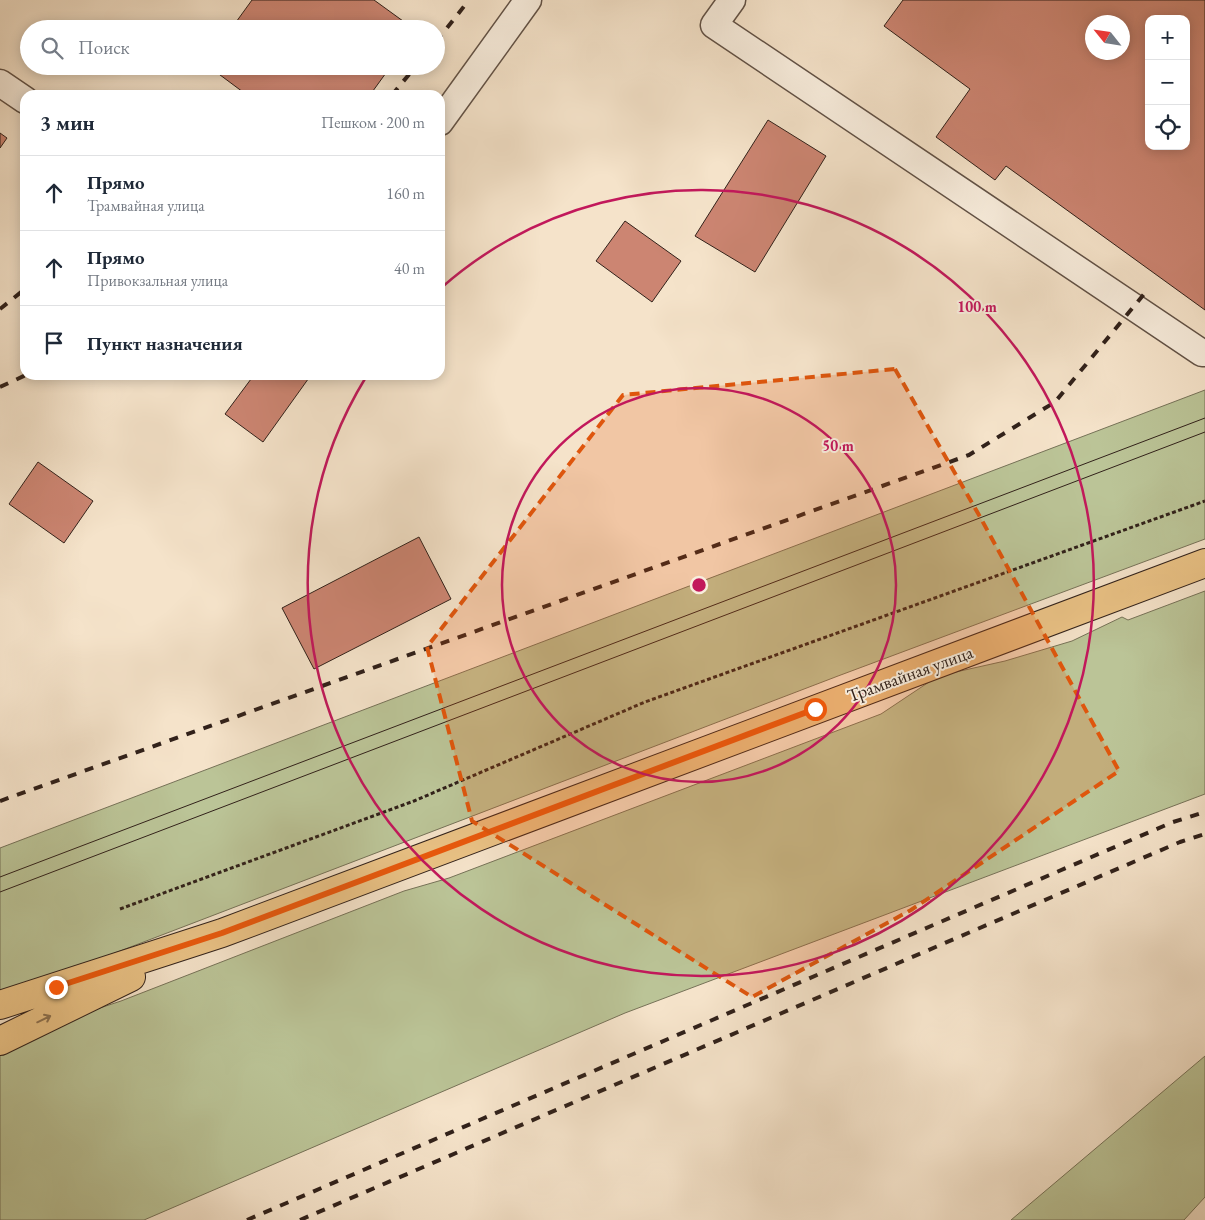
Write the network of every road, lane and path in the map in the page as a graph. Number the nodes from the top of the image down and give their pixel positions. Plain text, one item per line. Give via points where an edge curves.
1 (528, 0) edge
2 (732, 0) edge
3 (0, 83) edge
4 (20, 97) edge
5 (445, 115) edge
6 (1205, 352) edge
7 (1205, 501) edge
8 (1205, 563) edge
9 (120, 909) dead end
10 (222, 933) junction
11 (0, 1005) edge
12 (0, 1041) edge

1 - 5 street
2 - 6 street via 714,25 1194,348
3 - 4 street
7 - 9 path via 644,702 414,802
8 - 10 main road, Трамвайная улица
10 - 11 main road
12 -> 10 main road

